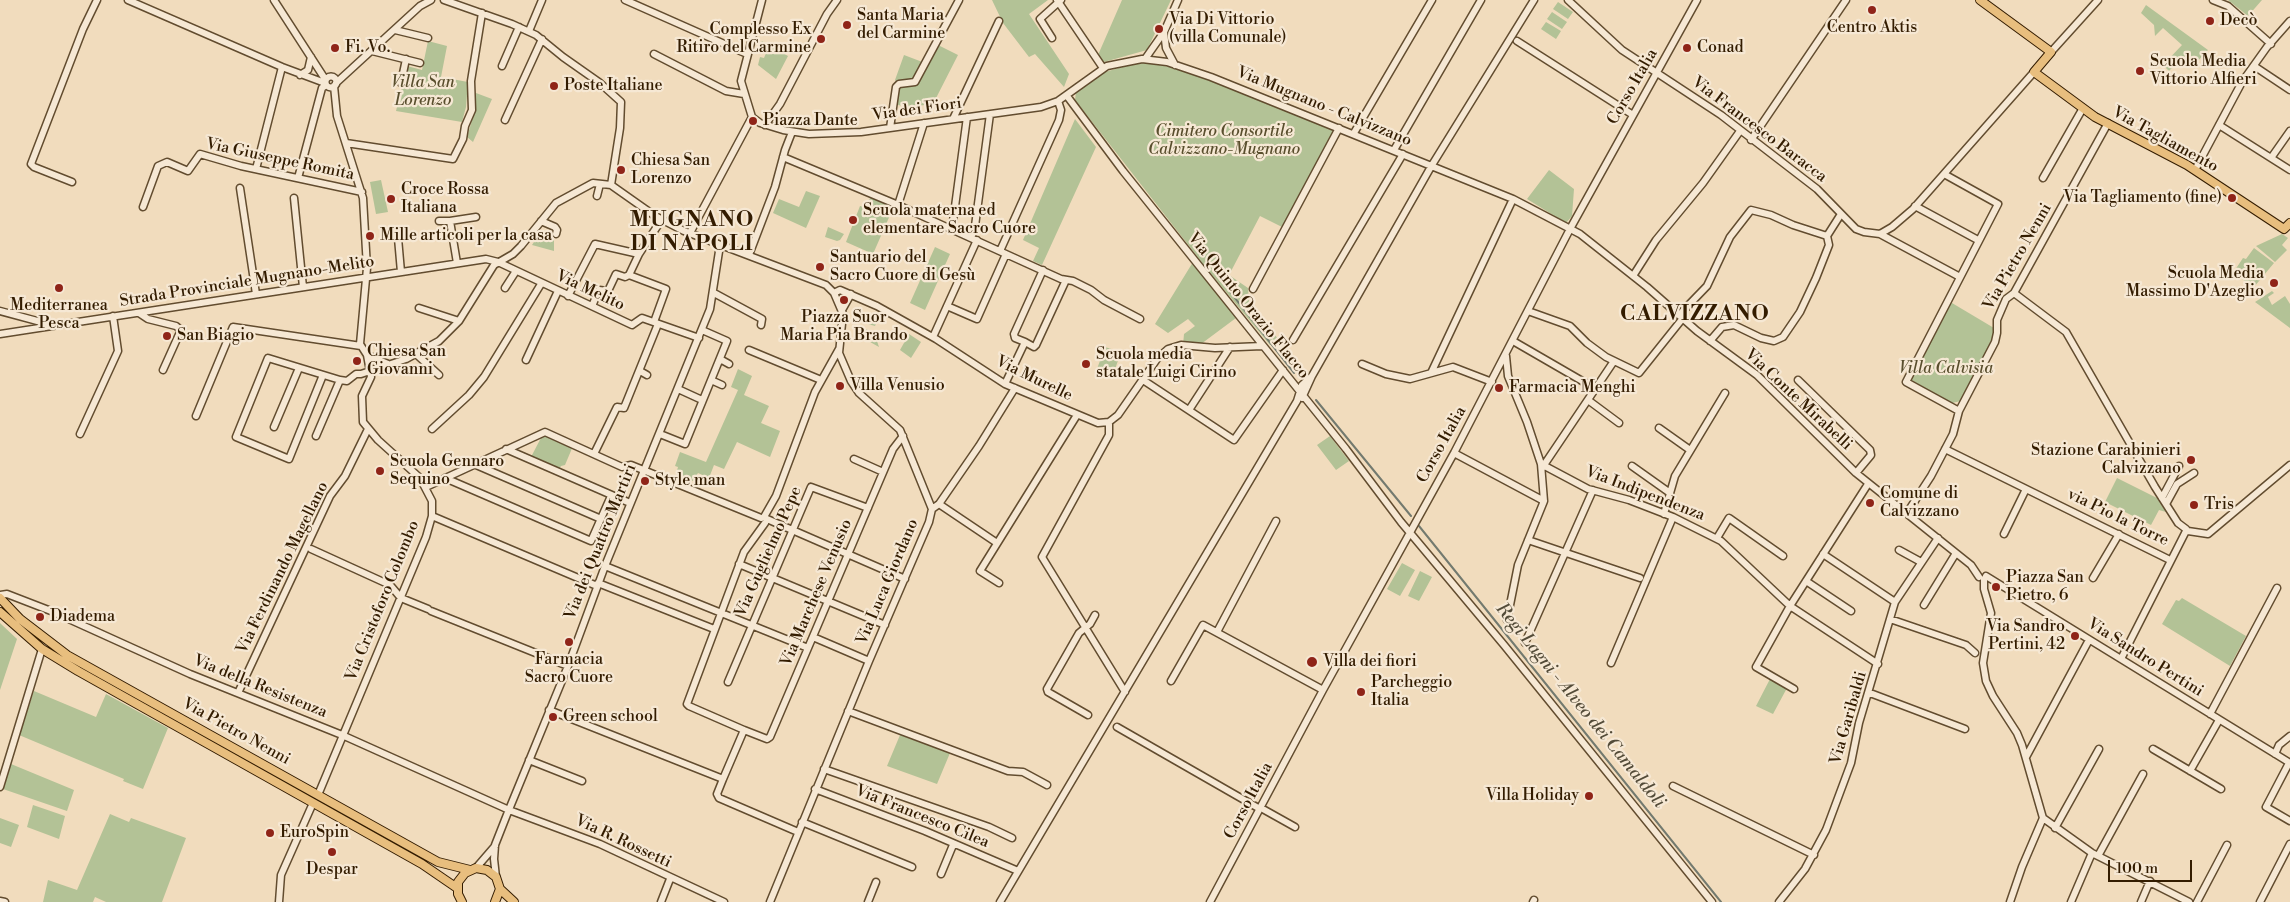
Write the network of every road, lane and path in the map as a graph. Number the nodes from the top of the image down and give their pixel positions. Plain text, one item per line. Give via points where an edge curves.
1 (97, 0) edge
2 (128, 0) edge
3 (274, 0) edge
4 (431, 0) edge
5 (444, 0) edge
6 (541, 0) edge
7 (625, 0) edge
8 (762, 0) edge
9 (837, 0) edge
10 (959, 0) edge
11 (1178, 0) edge
12 (1432, 0) edge
13 (1481, 0) edge
14 (1534, 0) edge
15 (1568, 0) edge
16 (1697, 0) edge
17 (1980, 0) edge
18 (2098, 0) edge
19 (2213, 0) edge
20 (1059, 1) edge
21 (1845, 1) edge
22 (138, 2) edge
23 (421, 3) edge
24 (482, 13) junction
25 (999, 21) dead end
26 (2290, 21) edge
27 (519, 27) junction
28 (394, 30) junction
29 (529, 31) junction
30 (1164, 32) junction
31 (428, 38) dead end
32 (1052, 38) dead end
33 (542, 39) junction
34 (1517, 41) dead end
35 (2271, 44) junction
36 (1156, 45) junction
37 (1166, 48) junction
38 (372, 51) junction
39 (2051, 52) junction
40 (654, 54) dead end
41 (747, 54) junction
42 (313, 59) junction
43 (406, 59) junction
44 (1145, 59) junction
45 (1158, 60) junction
46 (420, 63) dead end
47 (1175, 65) junction
48 (502, 66) dead end
49 (2254, 66) junction
50 (282, 68) junction
51 (1104, 68) junction
52 (2034, 72) junction
53 (1656, 73) junction
54 (300, 75) junction
55 (330, 82) junction
56 (401, 83) dead end
57 (2290, 90) edge
58 (744, 94) junction
59 (1066, 96) junction
60 (1058, 101) junction
61 (2083, 108) junction
62 (990, 114) junction
63 (1633, 115) junction
64 (752, 117) junction
65 (967, 117) junction
66 (953, 119) junction
67 (504, 120) dead end
68 (924, 123) junction
69 (2108, 123) junction
70 (766, 125) junction
71 (2219, 125) junction
72 (890, 128) junction
73 (1339, 128) junction
74 (1740, 131) junction
75 (792, 132) junction
76 (2290, 132) edge
77 (1354, 133) junction
78 (1751, 140) junction
79 (346, 143) junction
80 (1394, 150) junction
81 (1404, 154) junction
82 (783, 157) junction
83 (2271, 158) junction
84 (1432, 165) junction
85 (256, 170) junction
86 (2195, 170) junction
87 (2290, 170) edge
88 (1944, 174) junction
89 (298, 178) junction
90 (2043, 178) dead end
91 (72, 182) dead end
92 (600, 184) junction
93 (611, 185) junction
94 (240, 188) dead end
95 (362, 192) junction
96 (597, 196) dead end
97 (294, 198) dead end
98 (1513, 199) junction
99 (898, 205) junction
100 (1915, 206) junction
101 (142, 207) dead end
102 (1841, 214) junction
103 (476, 217) dead end
104 (662, 219) junction
105 (450, 220) junction
106 (439, 221) dead end
107 (542, 221) junction
108 (2290, 223) edge
109 (952, 229) junction
110 (1570, 229) junction
111 (687, 232) junction
112 (556, 234) dead end
113 (1880, 234) junction
114 (1827, 236) junction
115 (398, 238) dead end
116 (974, 239) junction
117 (1978, 240) junction
118 (722, 246) junction
119 (1003, 252) junction
120 (639, 254) junction
121 (749, 255) junction
122 (498, 262) junction
123 (457, 264) junction
124 (1043, 270) junction
125 (516, 271) junction
126 (401, 272) junction
127 (629, 275) junction
128 (1633, 276) junction
129 (1960, 277) junction
130 (366, 278) junction
131 (1066, 280) junction
132 (542, 284) junction
133 (303, 287) junction
134 (505, 288) dead end
135 (1253, 289) dead end
136 (558, 291) junction
137 (714, 293) junction
138 (834, 293) junction
139 (2014, 293) junction
140 (256, 294) junction
141 (854, 295) junction
142 (568, 296) junction
143 (592, 306) junction
144 (947, 306) junction
145 (419, 308) dead end
146 (0, 310) edge
147 (842, 310) junction
148 (1528, 312) junction
149 (139, 313) junction
150 (113, 316) junction
151 (1681, 316) junction
152 (1140, 319) dead end
153 (459, 321) junction
154 (656, 323) junction
155 (54, 325) junction
156 (761, 326) dead end
157 (702, 330) junction
158 (0, 334) edge
159 (933, 337) junction
160 (699, 338) junction
161 (1293, 340) dead end
162 (1513, 341) junction
163 (1710, 341) junction
164 (1025, 342) junction
165 (361, 346) junction
166 (1262, 346) junction
167 (1230, 347) junction
168 (839, 348) junction
169 (749, 350) dead end
170 (416, 354) junction
171 (367, 355) junction
172 (1506, 355) junction
173 (720, 359) junction
174 (526, 360) dead end
175 (1614, 361) junction
176 (388, 364) junction
177 (729, 364) dead end
178 (1362, 364) dead end
179 (299, 368) junction
180 (163, 370) dead end
181 (1283, 370) junction
182 (370, 371) junction
183 (640, 371) junction
184 (1432, 371) junction
185 (323, 375) junction
186 (439, 375) dead end
187 (647, 375) dead end
188 (340, 380) junction
189 (711, 380) junction
190 (821, 380) junction
191 (1143, 380) junction
192 (1309, 380) junction
193 (1798, 380) dead end
194 (1291, 381) junction
195 (1492, 382) junction
196 (1005, 384) junction
197 (722, 385) dead end
198 (1015, 388) junction
199 (678, 389) junction
200 (1596, 389) junction
201 (1299, 391) junction
202 (1725, 393) dead end
203 (1304, 397) junction
204 (702, 400) junction
205 (1588, 400) junction
206 (1297, 401) junction
207 (1189, 410) junction
208 (1959, 411) junction
209 (1077, 415) junction
210 (196, 416) dead end
211 (1109, 422) junction
212 (1619, 423) dead end
213 (274, 427) dead end
214 (1659, 428) dead end
215 (368, 429) junction
216 (432, 429) dead end
217 (80, 434) dead end
218 (660, 434) junction
219 (316, 436) dead end
220 (903, 436) junction
221 (1946, 448) junction
222 (506, 449) junction
223 (1690, 450) junction
224 (1454, 453) junction
225 (594, 454) junction
226 (854, 459) dead end
227 (474, 464) junction
228 (1543, 465) junction
229 (2290, 465) edge
230 (1632, 466) dead end
231 (2179, 466) dead end
232 (644, 471) junction
233 (883, 472) junction
234 (1856, 473) junction
235 (2194, 473) dead end
236 (444, 478) junction
237 (1868, 484) junction
238 (426, 487) junction
239 (1593, 490) junction
240 (2026, 490) junction
241 (1670, 493) junction
242 (611, 496) junction
243 (1544, 501) junction
244 (2164, 501) junction
245 (630, 504) junction
246 (939, 504) junction
247 (868, 508) junction
248 (932, 509) junction
249 (1907, 513) junction
250 (1664, 514) junction
251 (432, 516) junction
252 (1673, 517) junction
253 (601, 519) junction
254 (1276, 520) dead end
255 (764, 521) junction
256 (2186, 530) junction
257 (792, 531) junction
258 (1410, 532) junction
259 (2004, 534) dead end
260 (2119, 534) junction
261 (1717, 538) junction
262 (1938, 538) junction
263 (1528, 540) junction
264 (997, 543) junction
265 (311, 549) dead end
266 (1899, 550) dead end
267 (1565, 553) junction
268 (1822, 554) junction
269 (1956, 554) junction
270 (849, 555) junction
271 (1783, 556) dead end
272 (2170, 560) junction
273 (1921, 562) junction
274 (739, 564) junction
275 (605, 566) junction
276 (772, 577) junction
277 (1640, 578) dead end
278 (1983, 578) junction
279 (2093, 578) dead end
280 (905, 579) junction
281 (1806, 581) junction
282 (998, 583) dead end
283 (597, 584) junction
284 (2277, 588) dead end
285 (0, 597) edge
286 (401, 598) junction
287 (829, 601) junction
288 (1895, 602) junction
289 (1924, 605) dead end
290 (1790, 606) junction
291 (1851, 611) dead end
292 (0, 612) edge
293 (722, 613) junction
294 (1095, 615) dead end
295 (1890, 619) junction
296 (1507, 620) dead end
297 (885, 625) junction
298 (752, 626) junction
299 (1084, 628) junction
300 (714, 629) dead end
301 (1218, 632) junction
302 (813, 637) junction
303 (2089, 640) junction
304 (1525, 643) dead end
305 (808, 648) junction
306 (42, 649) junction
307 (1975, 653) dead end
308 (2121, 659) junction
309 (869, 661) junction
310 (1611, 664) dead end
311 (1878, 664) junction
312 (568, 666) junction
313 (1171, 681) dead end
314 (728, 682) dead end
315 (1794, 689) dead end
316 (1323, 690) junction
317 (1124, 692) junction
318 (238, 693) junction
319 (1870, 693) junction
320 (549, 710) junction
321 (848, 711) junction
322 (2210, 714) junction
323 (1088, 715) dead end
324 (2219, 720) junction
325 (1117, 727) dead end
326 (1965, 729) dead end
327 (744, 730) junction
328 (342, 735) junction
329 (2290, 736) edge
330 (2099, 749) dead end
331 (2153, 749) dead end
332 (2274, 754) junction
333 (2026, 758) junction
334 (529, 760) junction
335 (2290, 763) edge
336 (824, 768) junction
337 (2190, 771) junction
338 (2143, 774) dead end
339 (723, 779) junction
340 (582, 781) dead end
341 (1047, 785) dead end
342 (1673, 786) dead end
343 (0, 787) edge
344 (816, 789) junction
345 (2221, 789) dead end
346 (318, 795) junction
347 (312, 803) junction
348 (1260, 808) junction
349 (509, 810) junction
350 (2043, 818) junction
351 (2290, 821) edge
352 (802, 822) junction
353 (1296, 827) dead end
354 (2055, 828) junction
355 (798, 832) junction
356 (1012, 838) dead end
357 (2290, 844) edge
358 (495, 845) junction
359 (953, 845) junction
360 (2227, 845) dead end
361 (1814, 855) junction
362 (2095, 855) junction
363 (912, 867) dead end
364 (473, 869) junction
365 (1018, 871) junction
366 (941, 874) dead end
367 (496, 876) junction
368 (670, 878) junction
369 (876, 882) dead end
370 (2150, 882) junction
371 (457, 888) junction
372 (500, 889) junction
373 (0, 900) edge
374 (461, 901) edge
375 (5, 902) edge
376 (279, 902) edge
377 (495, 902) edge
378 (514, 902) edge
379 (660, 902) edge
380 (724, 902) edge
381 (770, 902) edge
382 (868, 902) edge
383 (1000, 902) edge
384 (1210, 902) edge
385 (1712, 902) edge
386 (1779, 902) edge
387 (2010, 902) edge
388 (2071, 902) edge
389 (2141, 902) edge
390 (2189, 902) edge
391 (2197, 902) edge
392 (2260, 902) edge

1 - 91 street via 31,164
2 - 22 street
3 - 42 street
4 - 23 street
5 - 24 street
6 - 29 street
7 - 41 street
8 - 41 street
9 - 70 street
10 - 72 street via 915,82 896,87
11 - 30 street
12 - 77 street
13 - 80 street
14 - 84 street
15 - 53 street, Via Francesco Baracca via 1622,50
16 - 53 street, Corso Italia
17 - 39 main road
18 - 39 street
19 - 35 street via 2228,6
20 - 32 street via 1040,19
20 - 51 street
21 - 78 street
22 - 50 street
23 - 28 street
24 - 27 street
24 - 79 street via 471,81 472,110 453,159
25 - 66 street
26 - 35 street
27 - 29 street
27 - 48 street
28 - 31 street
28 - 38 street
29 - 33 street
30 - 36 street
30 - 37 street
33 - 67 street
33 - 93 street via 621,102
34 - 63 street
35 - 49 street
36 - 44 street
36 - 45 street
37 - 45 street
37 - 47 street
38 - 43 street
38 - 55 street
39 - 52 main road
40 - 58 street via 726,90
41 - 58 street via 741,81
42 - 54 street via 308,70
42 - 55 street
43 - 46 street
43 - 56 street
44 - 45 street, Via Mugnano - Calvizzano
44 - 51 street, Via Mugnano - Calvizzano
45 - 47 street, Via Mugnano - Calvizzano
47 - 73 street, Via Mugnano - Calvizzano
49 - 57 street
49 - 71 street
50 - 54 street
50 - 85 street
51 - 59 street, Via Mugnano - Calvizzano
52 - 61 main road, Via Tagliamento
52 - 88 street
53 - 63 street, Corso Italia
53 - 74 street, Via Francesco Baracca
54 - 55 street
55 - 79 street
55 - 89 street via 322,88
58 - 64 street
59 - 60 street, Via dei Fiori
59 - 166 street, Via Quinto Orazio Flacco
60 - 62 street, Via dei Fiori via 1040,108
60 - 119 street via 1061,110 1059,120
61 - 69 main road, Via Tagliamento
61 - 90 street
62 - 65 street, Via dei Fiori
62 - 116 street
63 - 110 street, Corso Italia
64 - 70 street
64 - 111 street via 697,223
65 - 66 street, Via dei Fiori
65 - 109 street
66 - 68 street, Via dei Fiori
68 - 72 street, Via dei Fiori
68 - 99 street
69 - 86 main road, Via Tagliamento
69 - 139 street, Via Pietro Nenni
70 - 75 street, Via dei Fiori
71 - 83 street
71 - 86 street
72 - 75 street, Via dei Fiori via 861,132
73 - 77 street, Via Mugnano - Calvizzano
73 - 135 street
74 - 78 street, Via Francesco Baracca
74 - 128 street via 1656,240
75 - 82 street
76 - 83 street
77 - 80 street, Via Mugnano - Calvizzano
78 - 102 street, Via Francesco Baracca via 1817,190
79 - 95 street
80 - 81 street, Via Mugnano - Calvizzano
81 - 84 street, Via Mugnano - Calvizzano
81 - 161 street
82 - 99 street
82 - 121 street
83 - 87 street
84 - 98 street, Via Mugnano - Calvizzano
84 - 192 street
85 - 89 street, Via Giuseppe Romita
85 - 101 street, Via Giuseppe Romita via 200,154 188,171 166,163 157,168
86 - 108 main road, Via Tagliamento via 2284,229
88 - 100 street
88 - 117 street via 1998,204
89 - 95 street, Via Giuseppe Romita
92 - 93 street
92 - 96 street
92 - 107 street via 593,183 556,203
93 - 104 street
94 - 140 street
95 - 130 street
97 - 133 street
98 - 110 street, Via Mugnano - Calvizzano
98 - 184 street
99 - 109 street
100 - 113 street
100 - 117 street
102 - 113 street, Via Francesco Baracca via 1856,229
102 - 114 street
103 - 105 street
104 - 111 street
104 - 120 street
105 - 106 street
105 - 123 street
107 - 112 street via 555,227
107 - 122 street via 517,251
109 - 116 street
110 - 128 street, Via Conte Mirabelli
110 - 148 street, Corso Italia
111 - 118 street
113 - 129 street, Via Francesco Baracca
114 - 151 street via 1751,210 1730,237 1707,286
114 - 163 street via 1829,245 1816,278 1800,312 1783,337 1768,340 1729,325 1722,327
115 - 126 street
116 - 119 street
116 - 144 street
117 - 129 street
118 - 121 street
118 - 137 street, Via dei Quattro Martiri
119 - 124 street
119 - 144 street via 977,319
120 - 127 street
120 - 142 street via 595,244
121 - 138 street via 823,282
122 - 123 street, Strada Provinciale Mugnano-Melito via 486,259
122 - 125 street, Via Melito
122 - 153 street
123 - 126 street, Strada Provinciale Mugnano-Melito
124 - 131 street
124 - 164 street via 1014,334 1015,338
125 - 132 street, Via Melito
125 - 134 street
126 - 130 street, Strada Provinciale Mugnano-Melito
127 - 143 street via 616,274 608,290 598,290
127 - 154 street via 666,289
128 - 151 street, Via Conte Mirabelli
129 - 208 street via 1906,382
130 - 133 street, Strada Provinciale Mugnano-Melito
130 - 165 street
131 - 152 street via 1089,288
131 - 164 street via 1036,345
132 - 136 street, Via Melito
132 - 216 street via 484,378
133 - 140 street, Strada Provinciale Mugnano-Melito
136 - 142 street, Via Melito
136 - 174 street
137 - 156 street via 762,319
137 - 157 street, Via dei Quattro Martiri
138 - 141 street via 840,290
138 - 147 street
139 - 208 street, Via Pietro Nenni via 2006,299 1998,316 1995,342
139 - 244 street via 2066,332
140 - 149 street, Strada Provinciale Mugnano-Melito
141 - 147 street
141 - 159 street, Via Murelle
142 - 143 street, Via Melito
143 - 154 street, Via Melito via 632,325 641,318
144 - 159 street
145 - 153 street
146 - 155 street
147 - 168 street, Via Luca Giordano via 844,322
148 - 162 street, Corso Italia
148 - 175 street via 1570,326 1587,343
149 - 150 street, Strada Provinciale Mugnano-Melito
149 - 180 street via 181,330
150 - 155 street, Strada Provinciale Mugnano-Melito
150 - 217 street via 118,351
151 - 163 street, Via Conte Mirabelli
151 - 175 street via 1639,373
153 - 170 street via 438,341
154 - 160 street, Via Melito
154 - 183 street
155 - 158 street, Strada Provinciale Mugnano-Melito
157 - 160 street, Via dei Quattro Martiri
157 - 173 street via 727,341
159 - 196 street, Via Murelle
160 - 199 street, Via dei Quattro Martiri
162 - 172 street, Corso Italia
162 - 200 street
163 - 234 street, Via Conte Mirabelli via 1774,392
164 - 196 street
165 - 171 street
165 - 210 street via 233,327
166 - 167 street
166 - 181 street, Via Quinto Orazio Flacco
167 - 191 street via 1181,345 1168,349 1160,354
167 - 207 street
168 - 190 street
168 - 220 street, Via Luca Giordano via 850,381 859,393 897,425
169 - 190 street
170 - 176 street
170 - 186 street
171 - 176 street
171 - 182 street
172 - 195 street, Corso Italia
172 - 228 street via 1508,376
173 - 177 street
173 - 189 street
175 - 200 street
176 - 182 street
178 - 184 street via 1398,378 1420,377
179 - 185 street
179 - 185 street via 268,358 236,437 289,459
179 - 213 street
181 - 194 street, Via Quinto Orazio Flacco
181 - 207 street via 1234,440
182 - 188 street via 356,374 347,381
182 - 215 street via 361,406 363,422
183 - 187 street
183 - 225 street via 624,408 616,407
184 - 195 street via 1452,367
185 - 188 street
188 - 219 street
189 - 197 street
189 - 204 street
190 - 255 street
191 - 207 street
191 - 211 street
192 - 194 street
192 - 201 street
192 - 203 street
193 - 234 street via 1870,450 1871,455
194 - 201 street, Via Quinto Orazio Flacco
195 - 224 street, Corso Italia
196 - 198 street, Via Murelle
198 - 209 street, Via Murelle
198 - 246 street
199 - 204 street
199 - 218 street, Via dei Quattro Martiri
200 - 205 street
201 - 203 street, Via Quinto Orazio Flacco
201 - 206 street
202 - 223 street
203 - 206 street
203 - 258 street, Via Quinto Orazio Flacco
204 - 218 street via 684,444
205 - 212 street
205 - 228 street
206 - 317 street
208 - 221 street, Via Pietro Nenni
209 - 211 street, Via Murelle via 1098,423
209 - 264 street
211 - 299 street via 1109,435 1042,557
214 - 223 street
215 - 238 street, Via Cristoforo Colombo via 416,473
215 - 318 street, Via Ferdinando Magellano via 345,476 330,496
218 - 232 street, Via dei Quattro Martiri
220 - 233 street, Via Marchese Venusio via 895,444
220 - 248 street, Via Luca Giordano
221 - 240 street, via Pio la Torre
221 - 249 street, Via Pietro Nenni
222 - 225 street via 543,432
222 - 227 street
222 - 242 street
223 - 241 street via 1675,476
224 - 243 street
224 - 258 street, Corso Italia
225 - 232 street
226 - 233 street
227 - 236 street
227 - 253 street
228 - 239 street, Via Indipendenza
228 - 243 street
229 - 256 street via 2208,534
230 - 241 street
231 - 244 street
232 - 245 street, Via dei Quattro Martiri
232 - 255 street
233 - 247 street, Via Marchese Venusio
234 - 237 street, Via Conte Mirabelli
235 - 244 street via 2177,484
236 - 238 street
236 - 253 street via 591,542
237 - 249 street, Via Conte Mirabelli
237 - 268 street
238 - 251 street, Via Cristoforo Colombo via 432,501
239 - 250 street, Via Indipendenza
239 - 267 street
240 - 259 street
240 - 260 street, via Pio la Torre
241 - 250 street
242 - 245 street
242 - 253 street
243 - 263 street
244 - 256 street
245 - 275 street, Via dei Quattro Martiri
246 - 248 street
246 - 264 street
247 - 257 street, Via Guglielmo Pepe via 811,486
247 - 270 street, Via Marchese Venusio
248 - 280 street, Via Luca Giordano
249 - 262 street, Via Conte Mirabelli
250 - 252 street, Via Indipendenza
251 - 283 street
251 - 286 street, Via Cristoforo Colombo
252 - 261 street, Via Indipendenza
252 - 310 street
254 - 301 street
255 - 257 street
255 - 274 street via 747,545
256 - 272 street
257 - 270 street
257 - 276 street, Via Guglielmo Pepe
258 - 316 street, Corso Italia
258 - 385 street, Via Quinto Orazio Flacco
260 - 272 street, via Pio la Torre
260 - 279 street
261 - 271 street via 1729,518
261 - 290 street, Via Indipendenza
262 - 269 street, Via Conte Mirabelli
262 - 273 street, Via Garibaldi
263 - 267 street
263 - 296 street via 1518,565
264 - 282 street via 980,572
265 - 286 street via 390,585
266 - 273 street
267 - 277 street
267 - 304 street
268 - 281 street
268 - 288 street
269 - 278 street, Via Conte Mirabelli
269 - 289 street
270 - 280 street
270 - 287 street, Via Marchese Venusio
272 - 308 street
273 - 288 street, Via Garibaldi
274 - 276 street
274 - 293 street
275 - 283 street, Via dei Quattro Martiri
275 - 293 street
276 - 287 street
276 - 298 street, Via Guglielmo Pepe
278 - 303 street, Via Sandro Pertini
278 - 333 street via 1991,613 1983,663 1986,681 2017,733
280 - 297 street, Via Luca Giordano
281 - 290 street
281 - 291 street
283 - 300 street
283 - 312 street, Via dei Quattro Martiri
284 - 322 street
285 - 318 street, Via della Resistenza via 7,594 51,611
285 - 346 main road, Via Pietro Nenni via 20,619 67,655
286 - 312 street
286 - 328 street, Via Cristoforo Colombo
287 - 297 street
287 - 302 street, Via Marchese Venusio
288 - 295 street, Via Garibaldi
290 - 311 street, Via Indipendenza
290 - 315 street via 1756,667
292 - 306 main road, Via Pietro Nenni
293 - 298 street
293 - 327 street via 687,704
294 - 299 street
295 - 307 street via 1966,645
295 - 311 street, Via Garibaldi
297 - 309 street, Via Luca Giordano
298 - 305 street
298 - 314 street, Via Guglielmo Pepe
299 - 317 street
299 - 323 street via 1047,689
301 - 313 street via 1203,624
301 - 316 street
302 - 305 street, Via Marchese Venusio
302 - 309 street
303 - 308 street, Via Sandro Pertini
303 - 333 street
305 - 327 street, Via Marchese Venusio via 769,739
306 - 343 street
306 - 347 main road, Via Pietro Nenni
308 - 322 street, Via Sandro Pertini
309 - 321 street, Via Luca Giordano
311 - 319 street, Via Garibaldi
312 - 320 street, Via dei Quattro Martiri
316 - 348 street, Corso Italia
317 - 365 street
318 - 328 street, Via della Resistenza
319 - 326 street
319 - 361 street, Via Garibaldi via 1859,723 1845,783
320 - 334 street, Via dei Quattro Martiri
320 - 339 street
321 - 336 street, Via Luca Giordano
321 - 341 street via 1008,771 1023,772
322 - 324 street, Via Sandro Pertini
324 - 332 street, Via Sandro Pertini
324 - 337 street
325 - 348 street
327 - 339 street
328 - 346 street, Via Cristoforo Colombo
328 - 349 street, Via della Resistenza
329 - 332 street
330 - 354 street
331 - 337 street
332 - 335 street, Via Sandro Pertini
333 - 350 street
334 - 340 street
334 - 349 street, Via dei Quattro Martiri
335 - 351 street via 2266,806
336 - 344 street, Via Luca Giordano
336 - 356 street
337 - 345 street
338 - 362 street
339 - 355 street via 719,798
342 - 361 street
344 - 352 street, Via Luca Giordano
344 - 359 street, Via Francesco Cilea
346 - 364 main road, Via Pietro Nenni via 438,862
347 - 371 main road, Via Pietro Nenni via 422,864
347 - 376 street via 281,875
348 - 353 street
348 - 384 street, Corso Italia
349 - 358 street, Via dei Quattro Martiri
349 - 368 street, Via R. Rossetti via 600,844
350 - 354 street
350 - 387 street
352 - 355 street, Via Luca Giordano
352 - 363 street
354 - 362 street
355 - 381 street, Via Luca Giordano
357 - 392 street
358 - 364 street, Via dei Quattro Martiri
358 - 367 street, Via dei Quattro Martiri
359 - 365 street, Via Francesco Cilea
359 - 366 street
360 - 391 street
361 - 386 street, Via Garibaldi
362 - 370 street
362 - 388 street
364 - 367 main road, Via Pietro Nenni via 487,870
364 - 371 main road via 461,877
365 - 383 street
367 - 372 main road
368 - 379 street
368 - 380 street, Via R. Rossetti
369 - 382 street
370 - 389 street
370 - 390 street
371 - 374 main road
372 - 377 main road
372 - 378 main road
373 - 375 street

